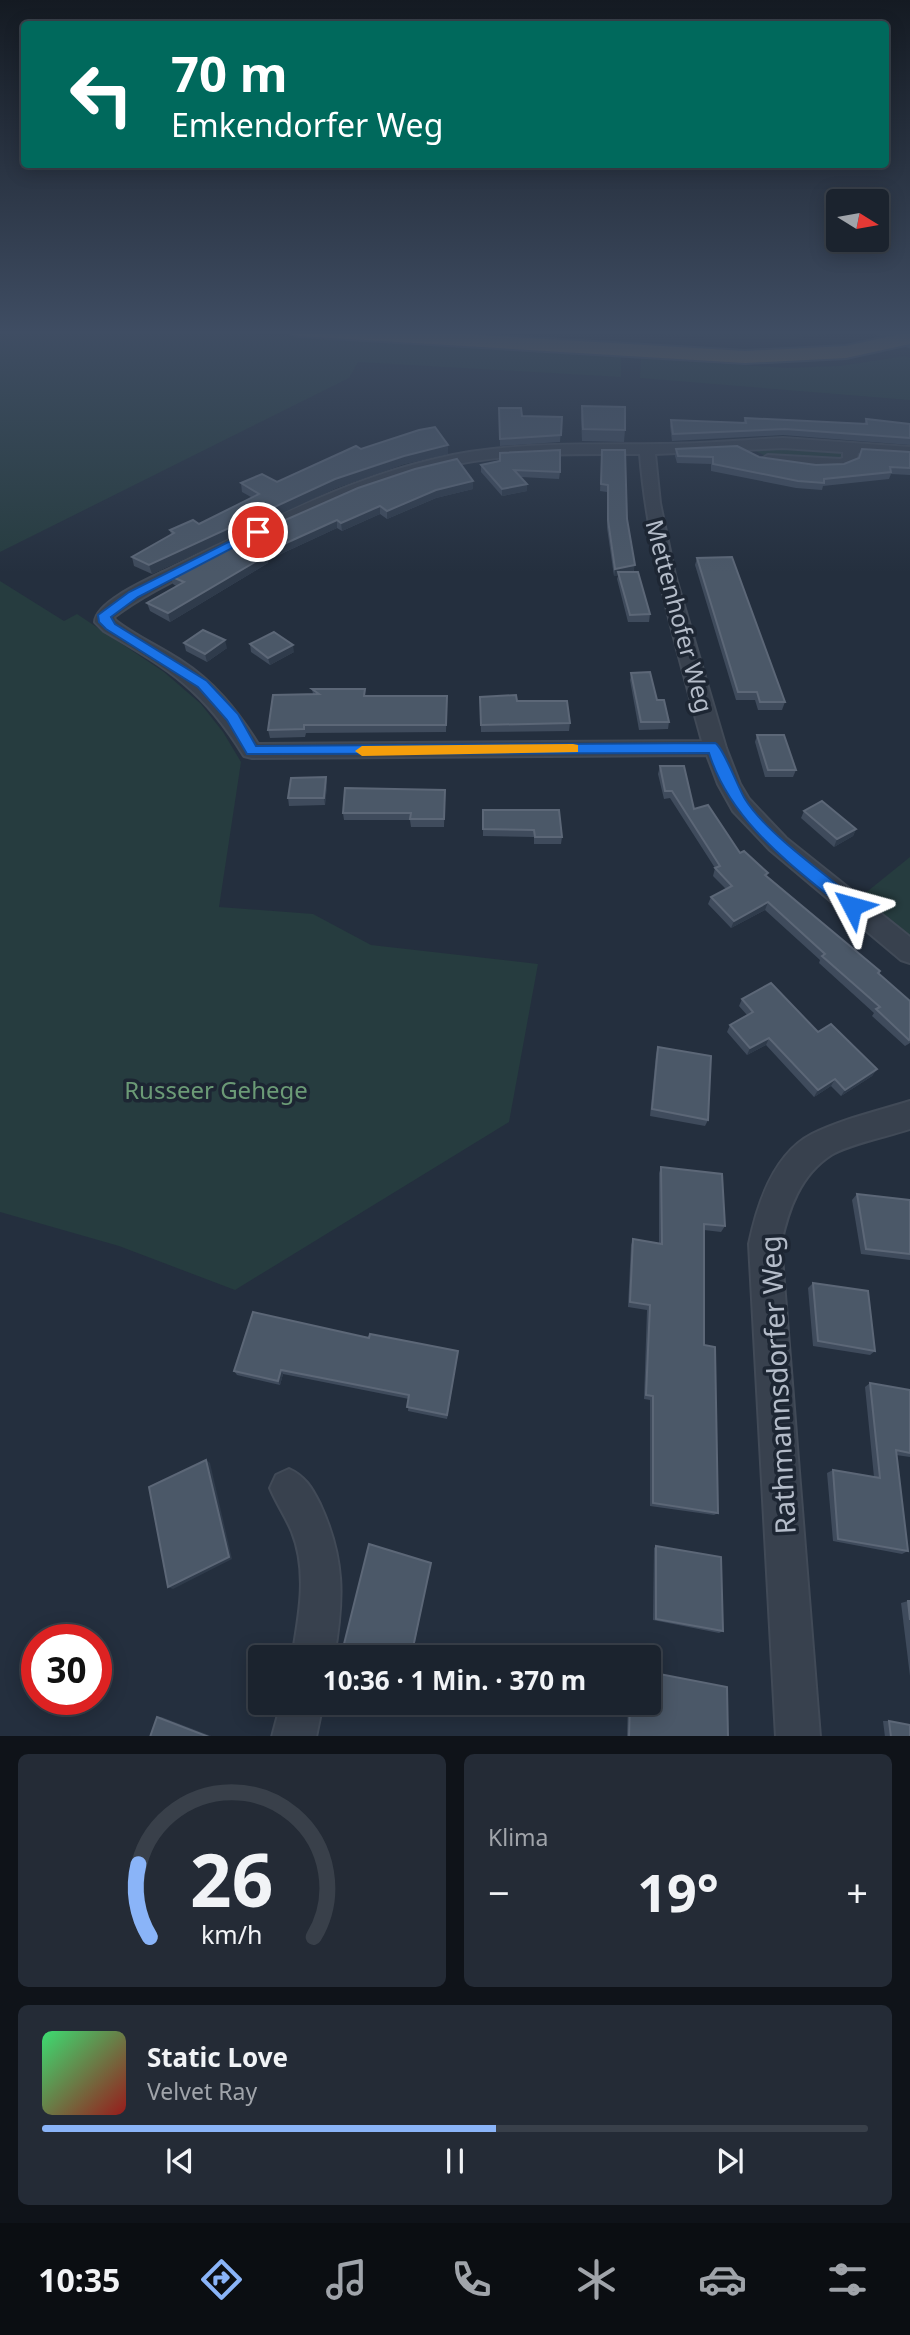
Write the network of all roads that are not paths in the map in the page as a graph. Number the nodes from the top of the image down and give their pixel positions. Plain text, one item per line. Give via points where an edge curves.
1 (647, 449) junction
2 (910, 452) edge
3 (715, 748) junction
4 (910, 952) edge
5 (910, 1115) edge
6 (289, 1488) dead end
7 (315, 1645) edge
8 (299, 1715) edge
9 (293, 1736) edge
10 (798, 1736) edge

1 - 2 street via 741,445 748,453 770,461 839,464 851,460 850,447
1 - 3 street, Mettenhofer Weg via 663,563
1 - 3 street via 488,454 411,470 258,532 134,594 104,615 105,622 202,684 233,717 252,751
3 - 4 street, Mettenhofer Weg via 741,805 755,821 813,875
5 - 10 street, Rathmannsdorfer Weg via 820,1146 790,1175 772,1206 765,1244
6 - 7 street via 307,1515 323,1576
8 - 9 street

